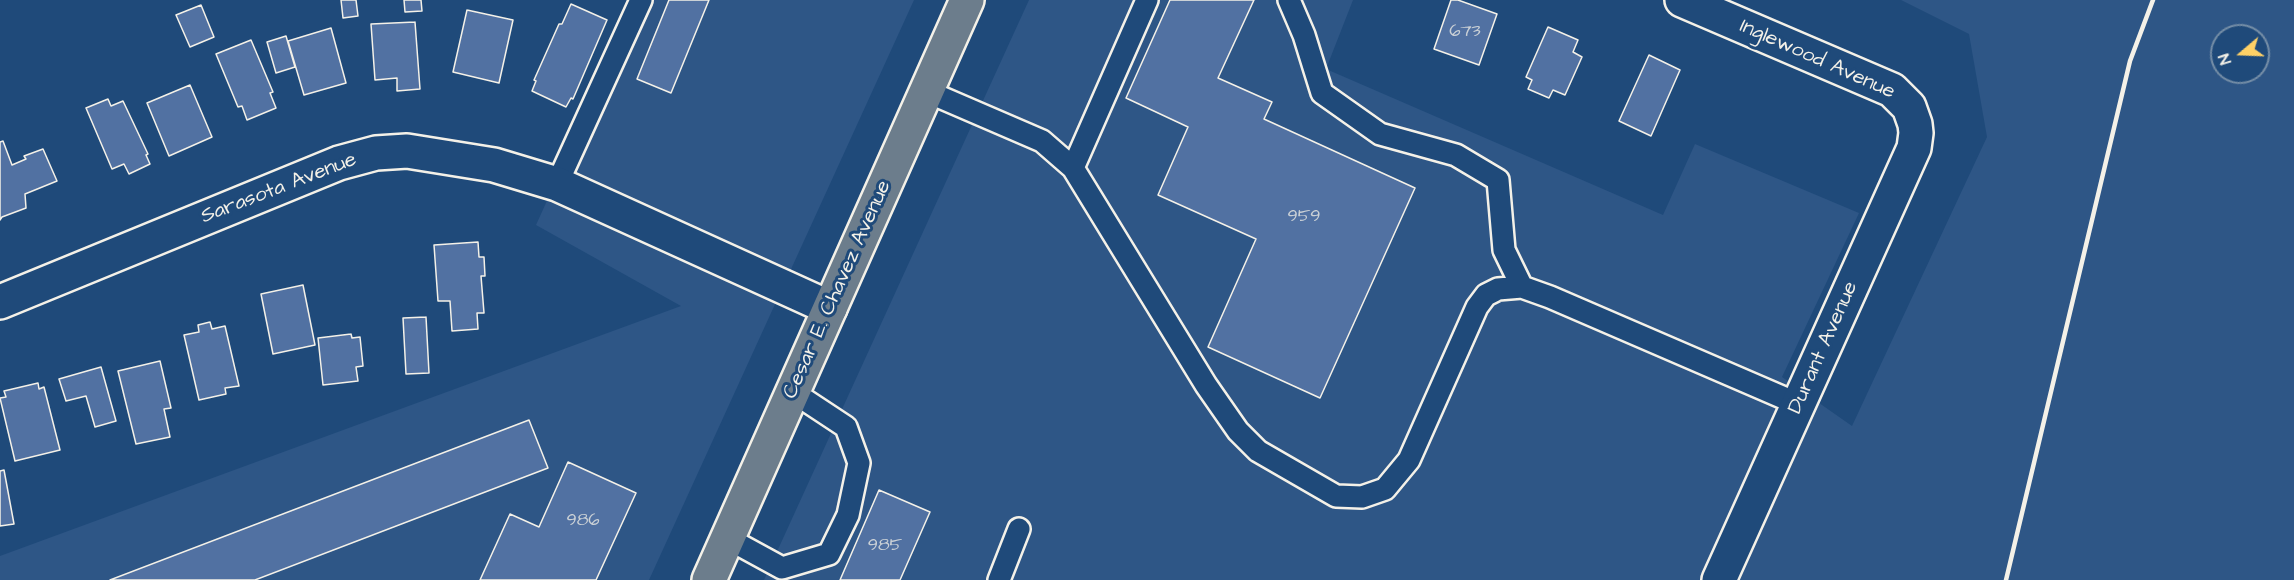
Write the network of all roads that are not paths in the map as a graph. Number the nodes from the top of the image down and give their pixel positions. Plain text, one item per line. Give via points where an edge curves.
1 (641, 0) edge
2 (967, 0) edge
3 (1147, 0) edge
4 (1289, 0) edge
5 (1682, 0) edge
6 (926, 91) junction
7 (1912, 114) joint
8 (1073, 168) junction
9 (557, 184) junction
10 (1522, 287) junction
11 (0, 302) edge
12 (830, 308) junction
13 (793, 392) junction
14 (1798, 404) junction
15 (1019, 529) dead end
16 (727, 538) junction
17 (709, 580) edge
18 (999, 580) edge
19 (1719, 580) edge

1 - 9 lane
2 - 6 main road, Cesar E. Chavez Avenue
3 - 8 lane
4 - 10 lane via 1322,93 1380,134 1456,155 1498,180 1504,250
5 - 7 street, Inglewood Avenue via 1892,90
6 - 8 lane via 1042,141
6 - 12 main road, Cesar E. Chavez Avenue
7 - 14 street, Durant Avenue via 1914,148
8 - 10 lane via 1238,431 1258,451 1336,496 1362,497 1385,489 1409,460 1477,307 1486,295 1498,289
9 - 11 street, Sarasota Avenue via 495,165 420,152 376,153 339,163
9 - 12 street, Sarasota Avenue
10 - 14 lane
12 - 13 main road, Cesar E. Chavez Avenue
13 - 16 main road, Cesar E. Chavez Avenue
13 - 16 lane via 846,427 859,463 848,515 829,554 782,568
14 - 19 street, Durant Avenue
15 - 18 lane
16 - 17 main road, Cesar E. Chavez Avenue

